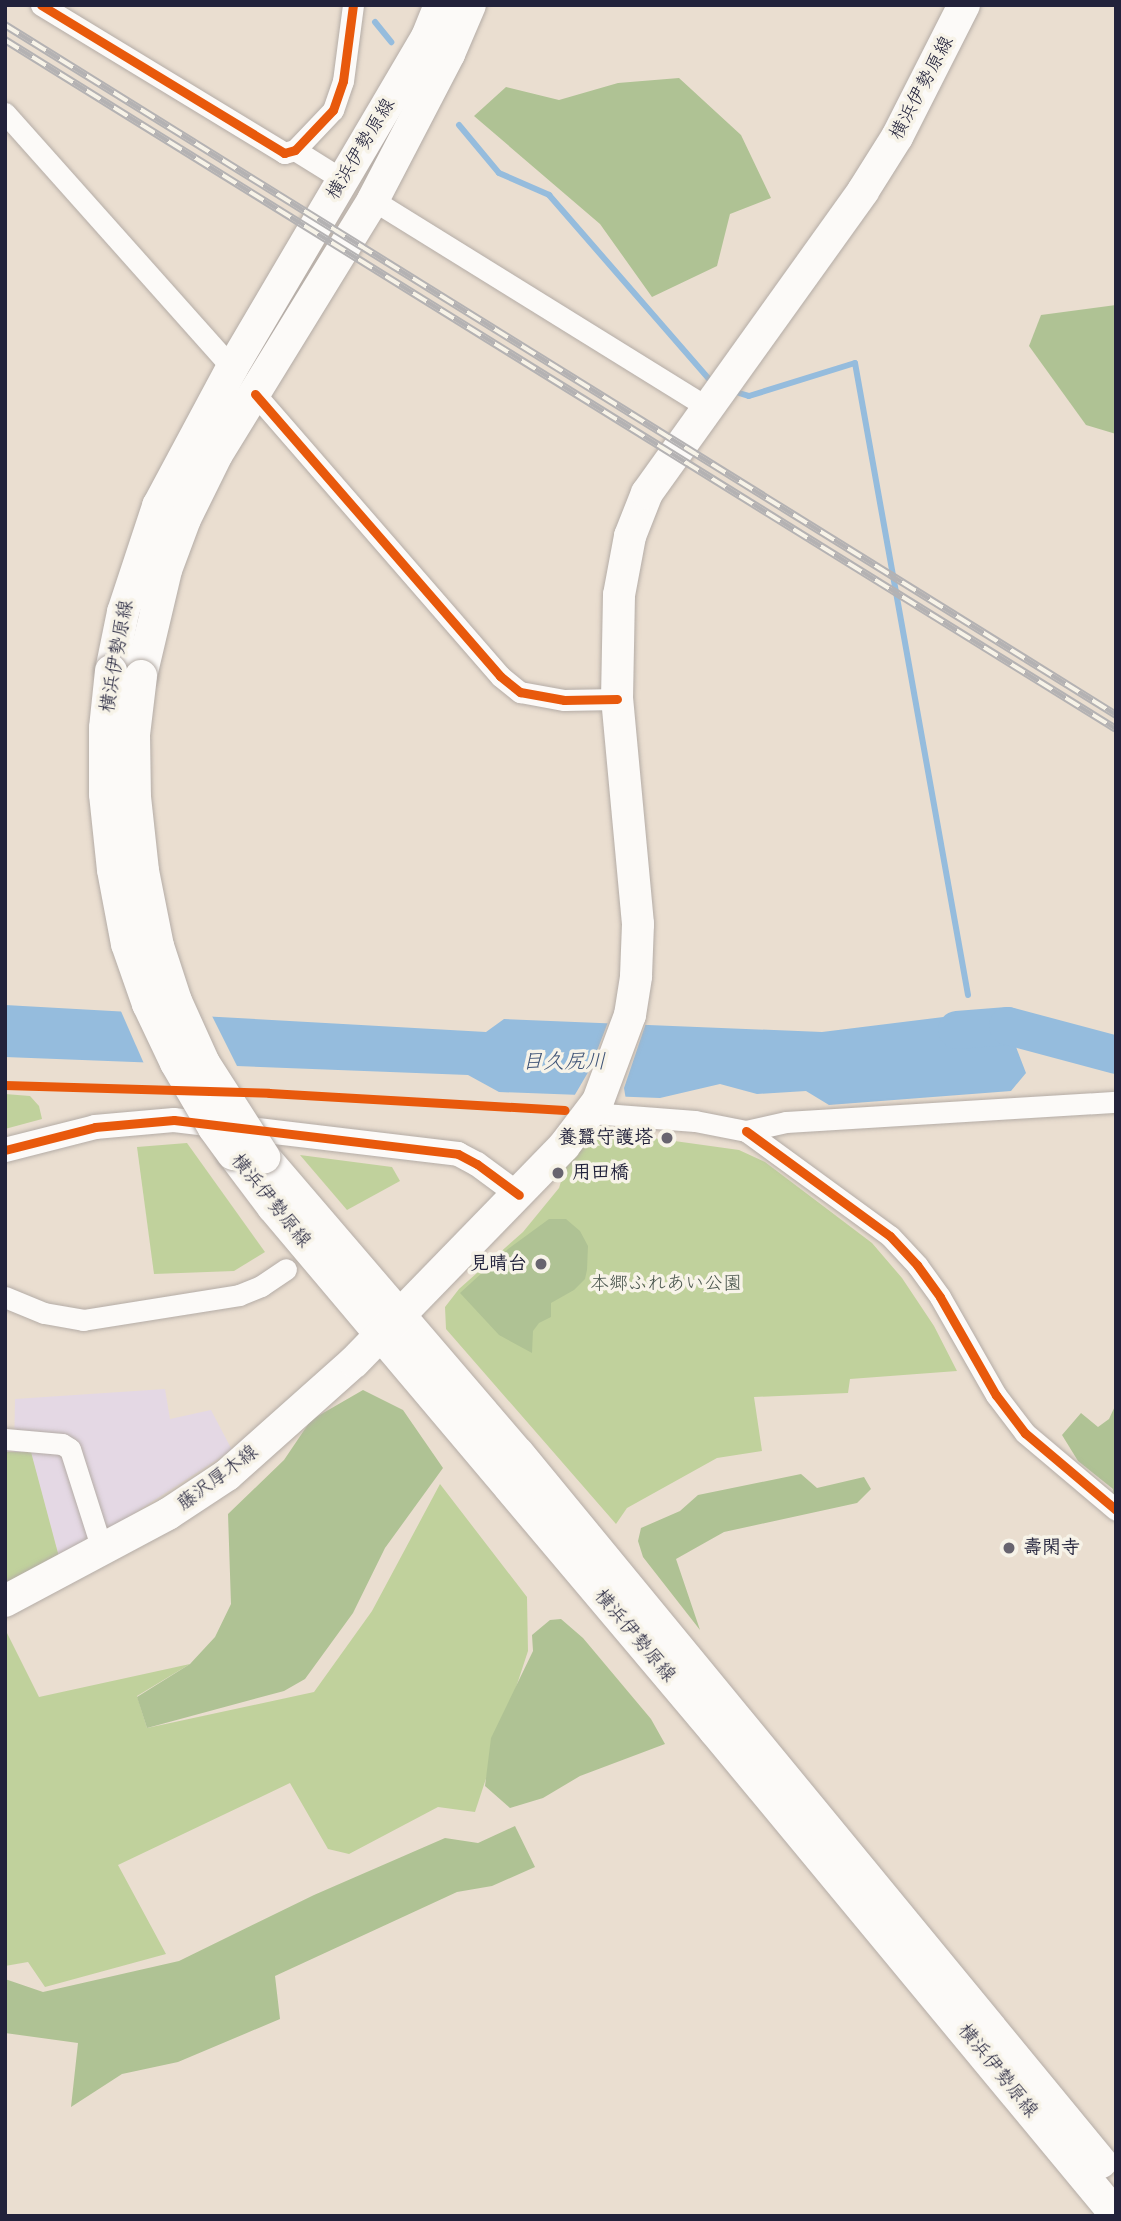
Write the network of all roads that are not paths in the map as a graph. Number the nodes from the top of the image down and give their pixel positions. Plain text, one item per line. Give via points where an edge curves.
1 (41, 5) edge
2 (353, 5) edge
3 (440, 5) edge
4 (470, 5) edge
5 (964, 5) edge
6 (5, 113) edge
7 (295, 150) junction
8 (343, 180) junction
9 (373, 200) junction
10 (232, 368) junction
11 (255, 394) junction
12 (718, 394) junction
13 (126, 673) junction
14 (617, 699) junction
15 (1116, 1102) edge
16 (592, 1111) junction
17 (746, 1130) junction
18 (5, 1150) edge
19 (519, 1195) junction
20 (286, 1269) dead end
21 (5, 1297) edge
22 (390, 1324) junction
23 (5, 1439) edge
24 (1116, 1510) edge
25 (102, 1549) junction
26 (5, 1601) edge
27 (1116, 2181) edge
28 (1116, 2215) edge

1 - 7 street via 284,153
2 - 7 street via 343,81 333,110
3 - 8 main road, 横浜伊勢原線 via 427,37
4 - 9 main road, 横浜伊勢原線 via 450,54
5 - 12 main road, 横浜伊勢原線 via 897,137 863,191
6 - 10 street
7 - 8 street
8 - 10 main road, 横浜伊勢原線
9 - 11 main road, 横浜伊勢原線
9 - 12 street
10 - 13 main road, 横浜伊勢原線 via 158,506 126,601
11 - 13 main road, 横浜伊勢原線 via 217,454 185,519
11 - 14 street via 500,676 520,692 564,700
12 - 14 main road, 横浜伊勢原線 via 647,494 630,536 619,595
13 - 22 main road, 横浜伊勢原線, bridge via 144,872 158,946 176,1001 204,1063 264,1157
13 - 22 main road, 横浜伊勢原線, bridge via 105,728 105,794 127,944 148,1004 176,1063 273,1208 351,1296
14 - 16 main road, 横浜伊勢原線 via 638,924 636,976 630,1015
15 - 17 street via 786,1122
16 - 17 street
16 - 19 main road
17 - 24 street via 890,1236 940,1297 996,1395 1025,1433
18 - 19 street via 95,1127 174,1120 458,1154
19 - 22 main road
20 - 21 street via 239,1295 83,1320 44,1313
22 - 25 main road, 藤沢厚木線 via 227,1475 168,1514
22 - 27 main road, 横浜伊勢原線
22 - 28 main road, 横浜伊勢原線 via 750,1773
23 - 25 street via 62,1444 70,1449
25 - 26 main road, 藤沢厚木線

